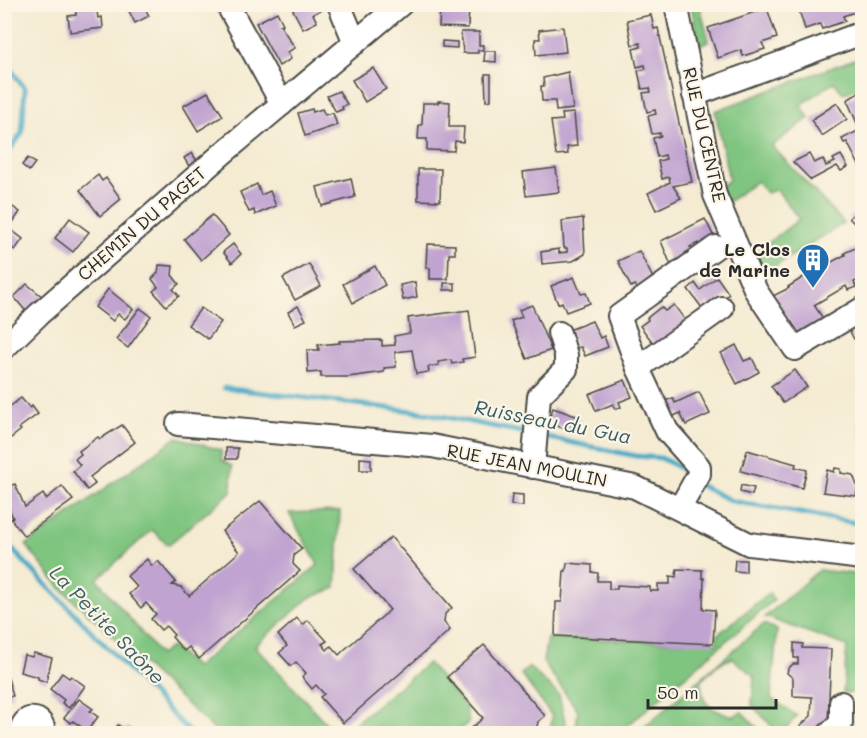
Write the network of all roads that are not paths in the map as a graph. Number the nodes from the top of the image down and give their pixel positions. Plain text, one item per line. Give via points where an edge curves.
1 (227, 4) edge
2 (339, 4) edge
3 (401, 4) edge
4 (676, 4) edge
5 (862, 33) edge
6 (355, 43) junction
7 (694, 95) junction
8 (282, 104) junction
9 (716, 247) dead end
10 (722, 308) dead end
11 (862, 309) edge
12 (559, 333) dead end
13 (4, 348) edge
14 (638, 368) junction
15 (178, 424) dead end
16 (535, 448) junction
17 (680, 508) junction
18 (862, 558) edge
19 (841, 703) dead end
20 (21, 734) edge
21 (44, 734) edge
22 (829, 734) edge

1 - 8 street
2 - 6 street
3 - 6 street, CHEMIN DU PAGET
4 - 7 street, RUE DU CENTRE
5 - 7 street
6 - 8 street, CHEMIN DU PAGET
7 - 11 street, RUE DU CENTRE via 715,195 756,291 795,349
8 - 13 street, CHEMIN DU PAGET
9 - 14 street via 619,316
10 - 14 street
12 - 16 street via 566,369 539,396
14 - 17 street via 667,431 699,467
15 - 16 street, RUE JEAN MOULIN via 432,446
16 - 17 street, RUE JEAN MOULIN
17 - 18 street, RUE JEAN MOULIN via 749,544
19 - 22 street via 841,723
20 - 21 street via 21,727 30,718 42,723

